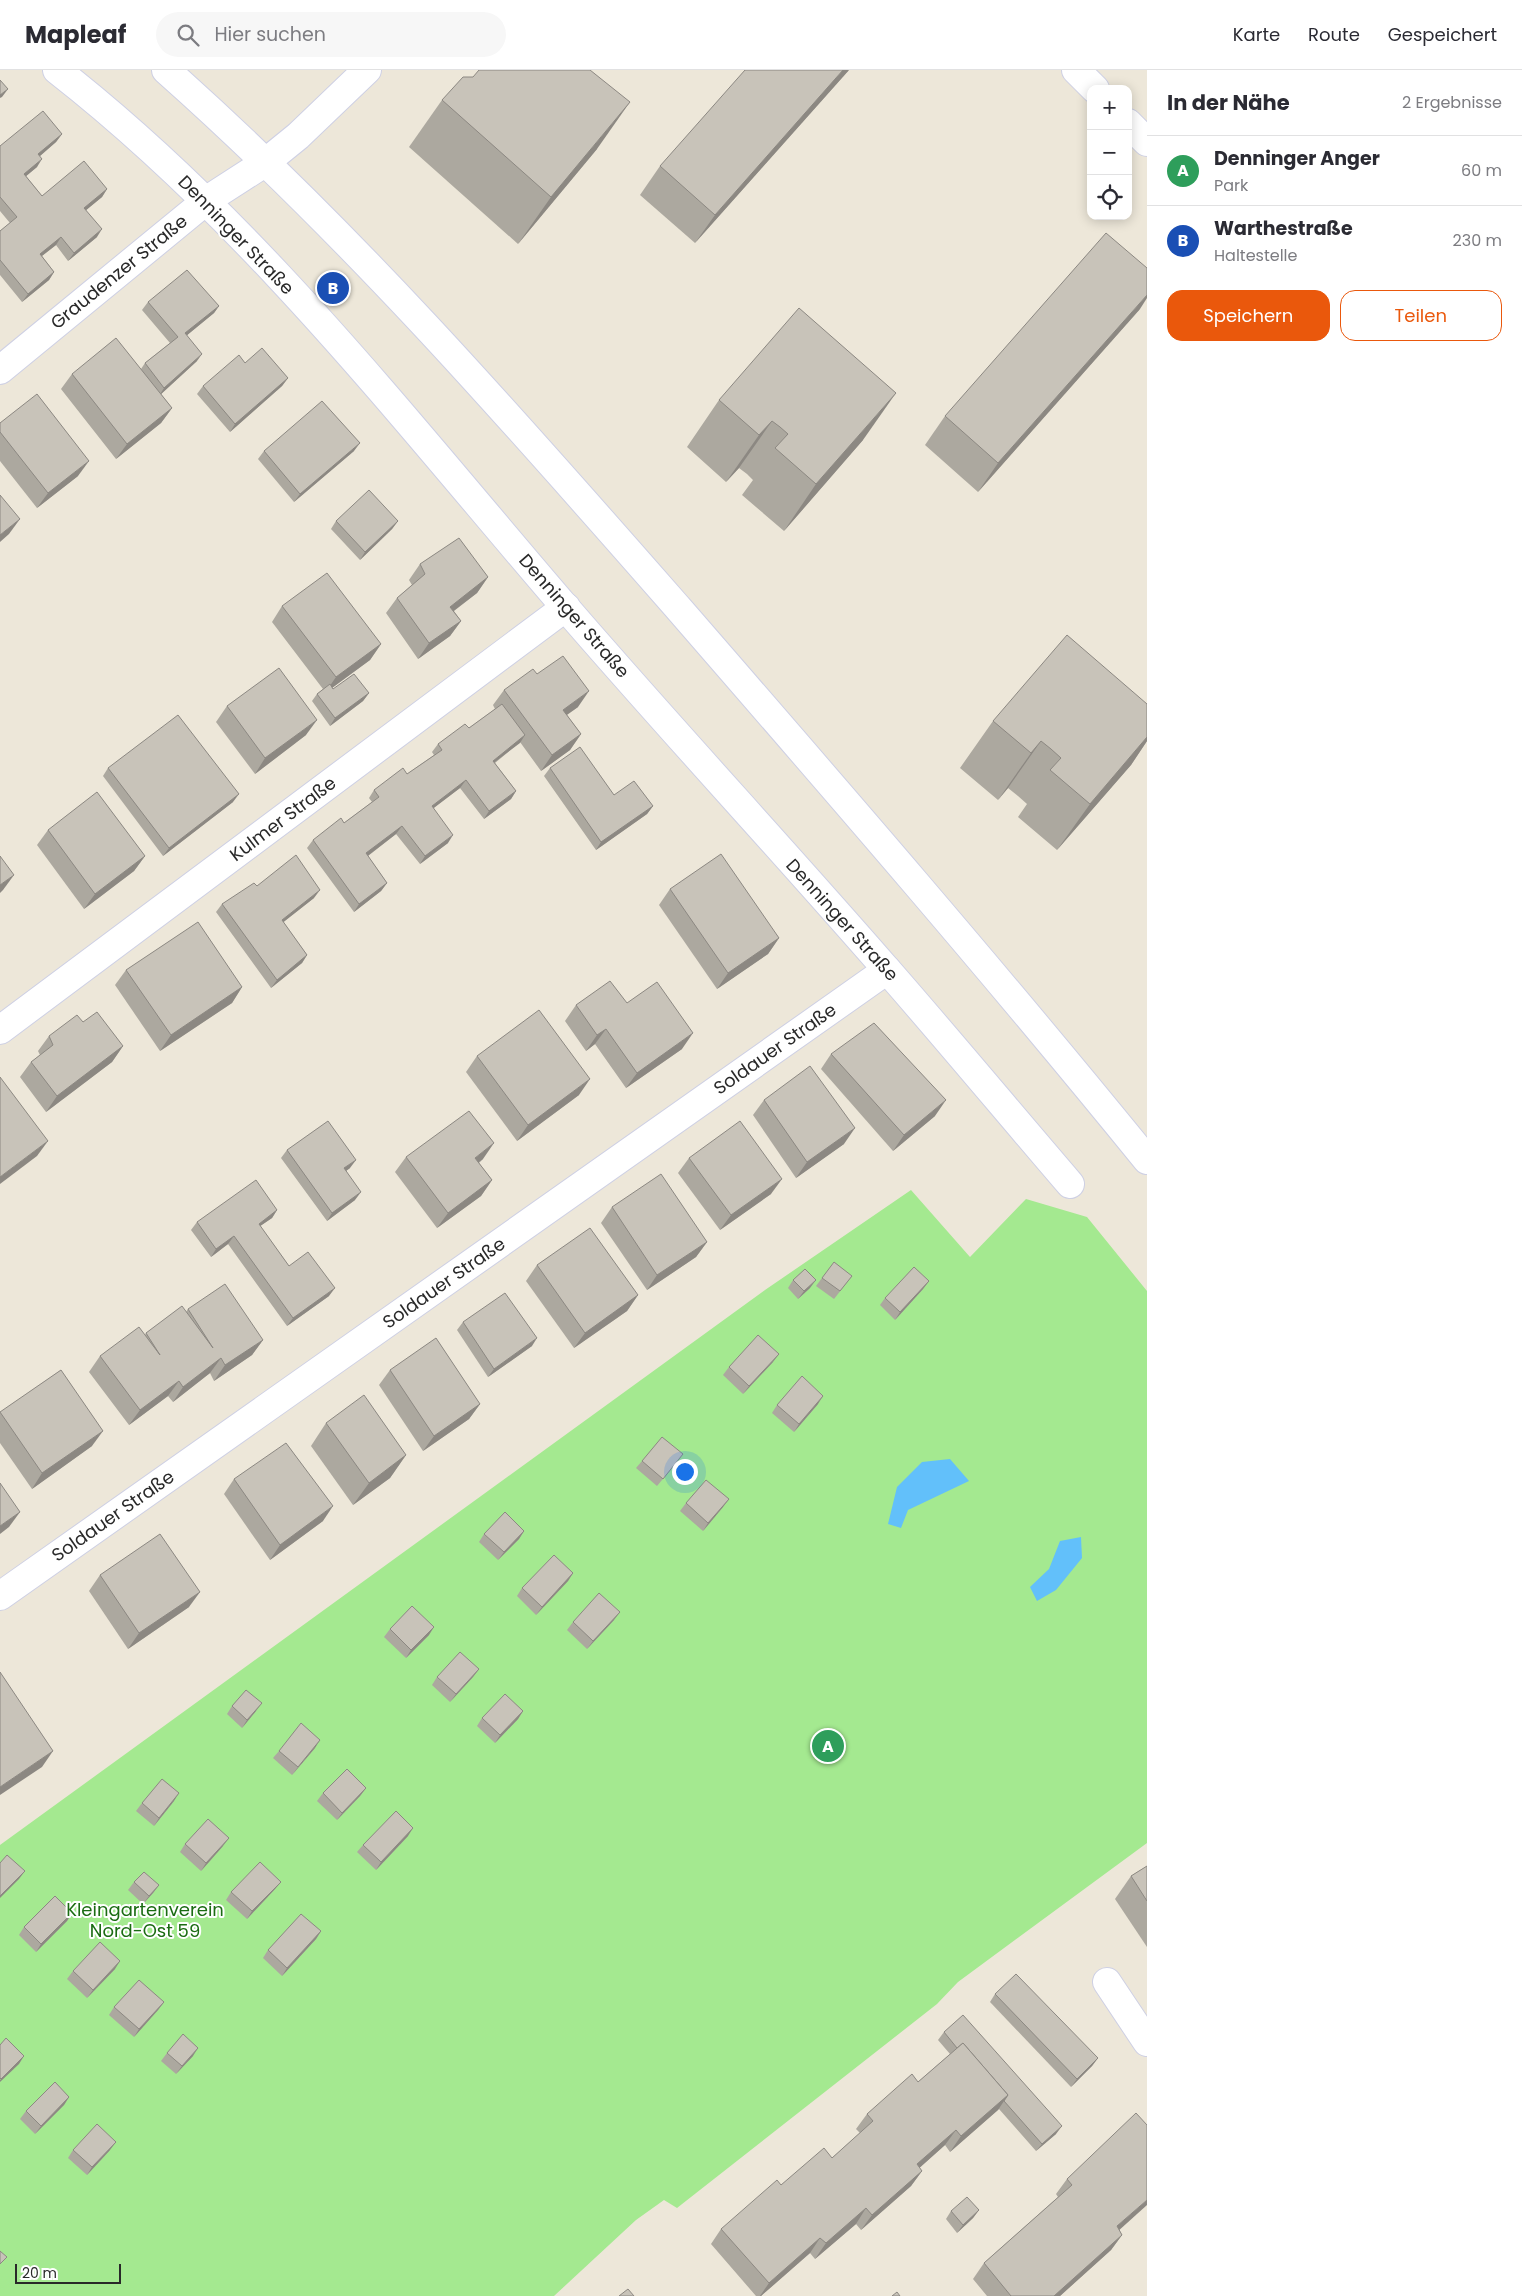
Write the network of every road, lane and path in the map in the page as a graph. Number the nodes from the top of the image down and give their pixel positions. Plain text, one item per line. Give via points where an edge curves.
1 (57, 70) edge
2 (166, 70) edge
3 (367, 70) edge
4 (1076, 70) edge
5 (1090, 85) edge
6 (1132, 127) edge
7 (1147, 142) edge
8 (266, 162) junction
9 (207, 200) junction
10 (0, 370) edge
11 (566, 607) junction
12 (887, 970) junction
13 (0, 1030) edge
14 (1147, 1160) edge
15 (1070, 1184) dead end
16 (0, 1596) edge
17 (1107, 1982) dead end
18 (1147, 2042) edge

1 - 9 street, Denninger Straße
2 - 8 street
3 - 8 street, Graudenzer Straße
4 - 5 street
6 - 7 street
8 - 9 street, Graudenzer Straße
8 - 14 street via 387,283 510,416 1050,1041
9 - 10 street, Graudenzer Straße
9 - 11 street, Denninger Straße via 343,346
11 - 12 street, Denninger Straße
11 - 13 street, Kulmer Straße
12 - 15 street, Denninger Straße
12 - 16 street, Soldauer Straße
17 - 18 street

